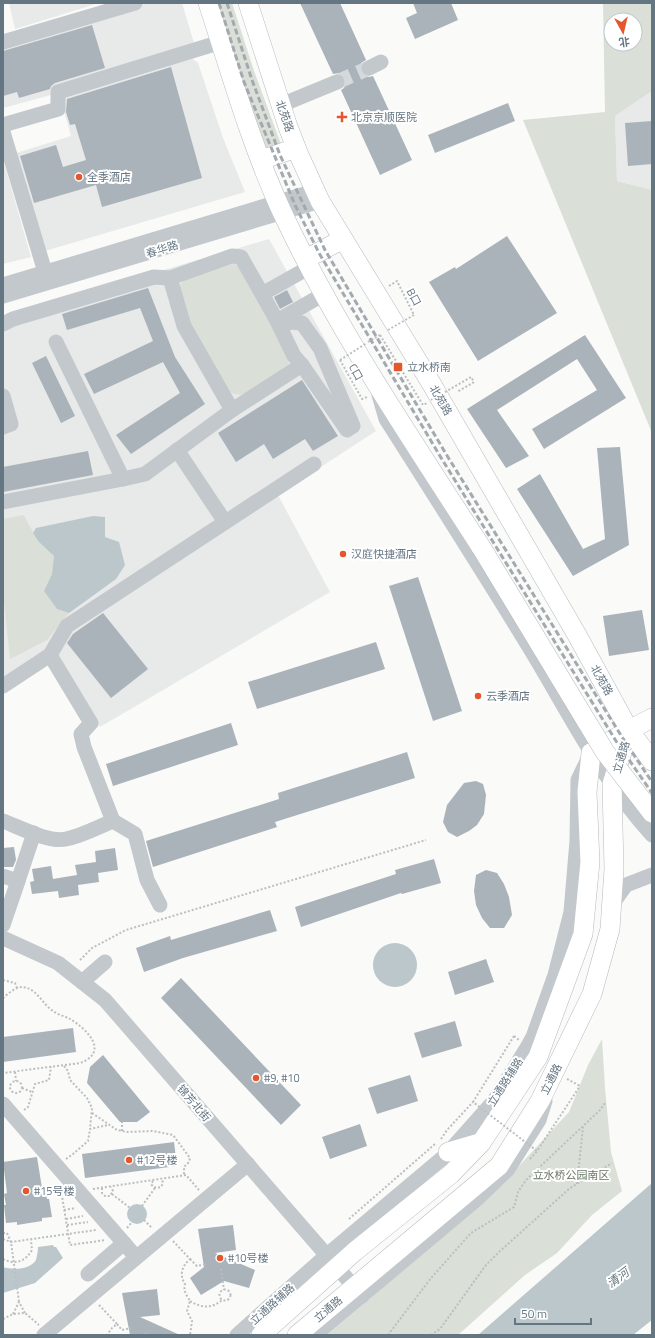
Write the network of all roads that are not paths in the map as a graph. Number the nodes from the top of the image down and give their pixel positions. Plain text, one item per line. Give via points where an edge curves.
1 (135, 3) edge
2 (208, 3) edge
3 (248, 3) edge
4 (3, 42) edge
5 (221, 42) junction
6 (337, 82) tunnel mouth
7 (282, 105) junction
8 (3, 125) edge
9 (3, 132) edge
10 (296, 148) junction
11 (261, 160) junction
12 (318, 196) junction
13 (280, 208) junction
14 (343, 239) junction
15 (308, 263) junction
16 (45, 272) junction
17 (170, 278) junction
18 (3, 285) edge
19 (262, 294) junction
20 (324, 294) junction
21 (3, 296) edge
22 (3, 324) edge
23 (279, 324) junction
24 (56, 342) dead end
25 (302, 365) junction
26 (376, 383) junction
27 (3, 396) edge
28 (232, 410) junction
29 (3, 427) edge
30 (177, 450) junction
31 (314, 464) dead end
32 (123, 479) junction
33 (3, 502) edge
34 (225, 522) junction
35 (50, 656) junction
36 (3, 686) edge
37 (652, 718) edge
38 (629, 730) junction
39 (591, 753) junction
40 (652, 761) edge
41 (612, 784) junction
42 (652, 813) edge
43 (3, 821) edge
44 (113, 821) junction
45 (34, 833) junction
46 (652, 835) edge
47 (652, 875) edge
48 (3, 876) edge
49 (18, 881) junction
50 (160, 905) dead end
51 (611, 906) junction
52 (3, 924) edge
53 (3, 938) edge
54 (106, 962) dead end
55 (82, 982) junction
56 (3, 1104) edge
57 (481, 1143) junction
58 (448, 1152) junction
59 (248, 1164) junction
60 (111, 1228) junction
61 (136, 1257) junction
62 (331, 1261) junction
63 (88, 1274) dead end
64 (358, 1292) junction
65 (46, 1334) edge
66 (237, 1335) edge
67 (261, 1335) edge
68 (297, 1335) edge
69 (315, 1335) edge

1 - 4 street
2 - 5 main road
3 - 7 main road, 北苑路
5 - 8 street via 58,92 58,109
5 - 11 main road
6 - 7 street
7 - 10 main road, 北苑路
9 - 16 street
10 - 11 main road
10 - 12 main road, 北苑路
11 - 13 main road
12 - 13 street, 春华路
12 - 14 main road, 北苑路
13 - 15 main road
13 - 16 street, 春华路
13 - 21 street, 春华路
14 - 15 main road
14 - 38 main road, 北苑路 via 431,383
15 - 19 street
15 - 20 main road
16 - 18 street, 春华路
17 - 19 street via 232,256 241,257
17 - 22 street via 154,277
17 - 28 street via 184,326
19 - 23 street
20 - 23 street
20 - 26 main road
23 - 25 street via 294,356
23 - 25 street via 302,323 320,348 353,426 347,430
24 - 32 street
25 - 28 street
26 - 39 street via 386,420 531,650
26 - 42 main road, bridge via 481,547 605,752
27 - 29 street via 11,424
28 - 30 street
30 - 32 street via 145,474
30 - 34 street
31 - 34 street
32 - 33 street
34 - 35 street via 68,626
35 - 36 street
35 - 44 street via 91,723 80,734
37 - 38 main road
38 - 39 main road
38 - 40 main road, 北苑路
38 - 41 main road, 立通路
39 - 41 street
39 - 57 main road, 立通路 via 587,792 590,862 583,934 538,1057
39 - 58 street, 立通路辅路 via 578,780 577,841 571,912 555,975 533,1037 494,1101
41 - 46 street via 632,814
41 - 51 main road, 立通路 via 614,869
43 - 45 street
44 - 45 street via 65,840
44 - 50 street via 135,834 148,880
45 - 49 street
47 - 51 street via 626,885
48 - 49 street
49 - 52 street
51 - 64 main road, 立通路 via 610,929 592,994 559,1078 540,1101 499,1166
53 - 55 street, 锦芳北街 via 58,963
54 - 55 street
55 - 59 street, 锦芳北街 via 105,1000
56 - 60 street
57 - 58 main road
57 - 62 main road, 立通路 via 451,1174
58 - 62 street, 立通路辅路
59 - 61 street
59 - 62 street, 锦芳北街
60 - 61 street
60 - 63 street
61 - 65 street
62 - 64 street, 锦芳北街
62 - 66 street, 立通路辅路
62 - 67 main road, 立通路
64 - 68 main road, 立通路
64 - 69 street

